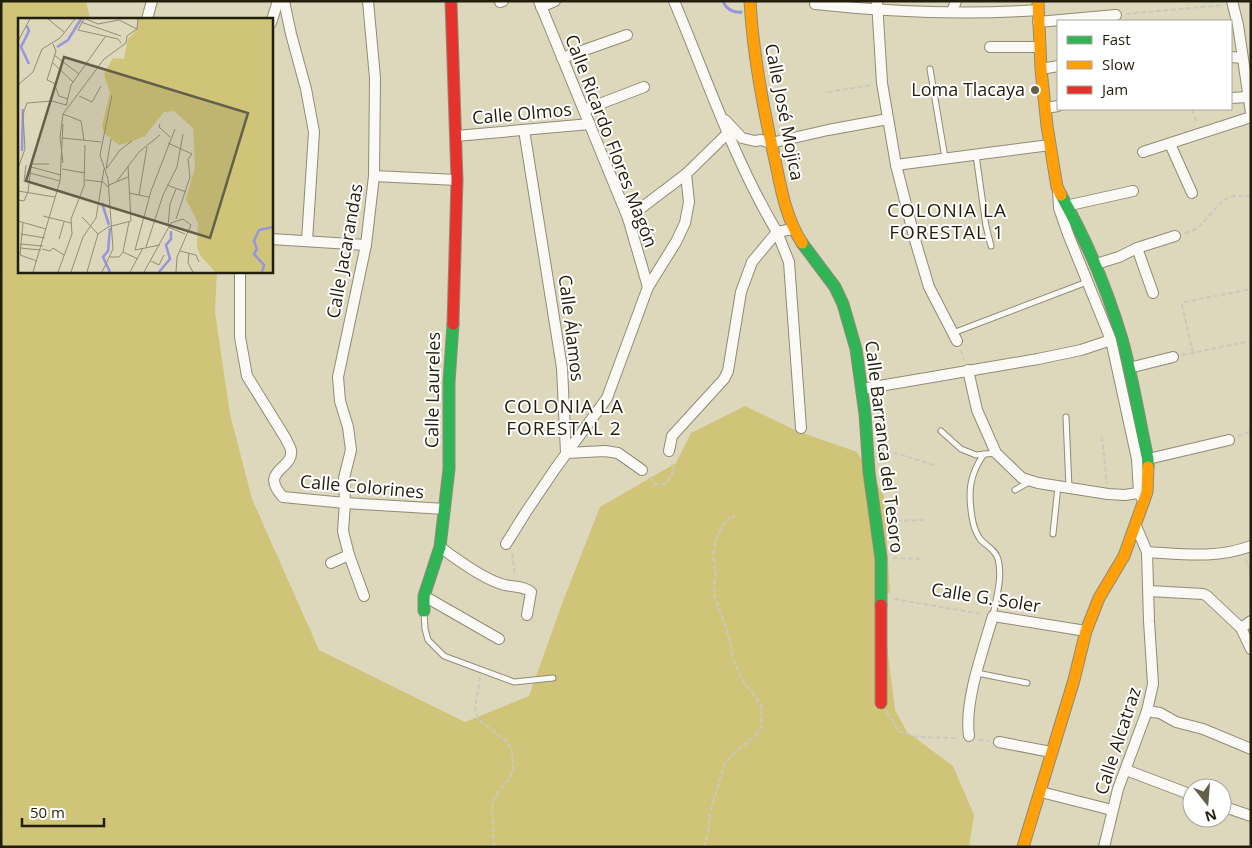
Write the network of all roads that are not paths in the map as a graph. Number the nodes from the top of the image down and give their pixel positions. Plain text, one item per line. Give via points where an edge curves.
1 (152, 1) edge
2 (278, 1) edge
3 (284, 1) edge
4 (368, 1) edge
5 (451, 1) edge
6 (555, 1) edge
7 (674, 1) edge
8 (750, 1) edge
9 (956, 1) edge
10 (1230, 3) edge
11 (540, 4) edge
12 (815, 4) dead end
13 (876, 6) edge
14 (1038, 11) edge
15 (952, 12) junction
16 (1116, 15) road end
17 (148, 18) edge
18 (272, 20) edge
19 (626, 35) dead end
20 (990, 47) dead end
21 (1040, 47) junction
22 (1232, 57) edge
23 (562, 58) junction
24 (1242, 58) junction
25 (1057, 66) edge
26 (930, 69) dead end
27 (1041, 69) junction
28 (644, 87) dead end
29 (1232, 98) edge
30 (1248, 98) junction
31 (1057, 106) edge
32 (1046, 108) junction
33 (584, 110) junction
34 (721, 115) junction
35 (1251, 115) edge
36 (888, 119) junction
37 (590, 124) junction
38 (524, 130) junction
39 (728, 133) junction
40 (456, 136) junction
41 (771, 143) junction
42 (1170, 144) junction
43 (1050, 145) junction
44 (1143, 152) dead end
45 (976, 155) junction
46 (945, 158) junction
47 (896, 165) junction
48 (686, 174) junction
49 (374, 176) junction
50 (457, 180) junction
51 (1133, 191) dead end
52 (1192, 193) dead end
53 (1063, 206) junction
54 (628, 218) junction
55 (793, 229) junction
56 (777, 232) junction
57 (1175, 236) road end
58 (272, 239) edge
59 (307, 240) junction
60 (366, 246) junction
61 (991, 246) dead end
62 (1137, 248) junction
63 (1096, 264) junction
64 (240, 272) edge
65 (1087, 282) junction
66 (648, 287) junction
67 (1153, 293) dead end
68 (955, 337) joint
69 (1111, 340) junction
70 (1173, 357) road end
71 (1129, 368) junction
72 (968, 370) junction
73 (862, 389) junction
74 (1066, 417) dead end
75 (801, 428) dead end
76 (941, 431) dead end
77 (1229, 440) road end
78 (669, 451) road end
79 (566, 453) junction
80 (996, 453) junction
81 (984, 454) junction
82 (1148, 459) junction
83 (642, 470) road end
84 (1029, 482) junction
85 (1058, 486) junction
86 (1069, 488) junction
87 (1015, 490) dead end
88 (1143, 495) junction
89 (345, 504) junction
90 (446, 509) junction
91 (1136, 526) junction
92 (1054, 534) dead end
93 (440, 547) junction
94 (1246, 548) edge
95 (509, 549) road end
96 (1147, 552) junction
97 (349, 555) junction
98 (331, 563) dead end
99 (1149, 591) junction
100 (364, 596) dead end
101 (424, 596) junction
102 (424, 611) joint
103 (527, 615) dead end
104 (992, 616) junction
105 (1251, 621) edge
106 (1241, 628) junction
107 (1086, 631) junction
108 (500, 639) dead end
109 (1251, 649) edge
110 (976, 673) junction
111 (553, 678) dead end
112 (1027, 683) dead end
113 (882, 703) road end
114 (1147, 711) junction
115 (969, 736) road end
116 (999, 742) road end
117 (1251, 750) edge
118 (1051, 752) junction
119 (1126, 770) junction
120 (1182, 791) edge
121 (1041, 792) junction
122 (1232, 809) edge
123 (1112, 810) junction
124 (1251, 816) edge
125 (1023, 847) edge
126 (1104, 847) edge

1 - 17 street
2 - 18 street
3 - 59 street via 314,132
4 - 49 street, Calle Jacarandas via 375,78
5 - 40 street, Calle Laureles
6 - 11 street
7 - 34 street
8 - 41 street, Calle José Mojica via 752,40
9 - 15 street
10 - 24 street via 1238,25
11 - 23 street, Calle Ricardo Flores Magón
12 - 13 street
13 - 15 street
13 - 36 street
14 - 15 street
14 - 16 street
14 - 21 street
19 - 23 street
20 - 21 street
21 - 27 street
22 - 24 street
23 - 33 street, Calle Ricardo Flores Magón
24 - 30 street
25 - 27 street
26 - 46 lane
27 - 32 street
28 - 33 street
29 - 30 street
30 - 35 street
31 - 32 street
32 - 43 street
33 - 37 street, Calle Ricardo Flores Magón
34 - 39 street
34 - 41 street via 742,138
35 - 42 street
36 - 41 street
36 - 47 street
37 - 38 street, Calle Olmos
37 - 54 street, Calle Ricardo Flores Magón
38 - 40 street, Calle Olmos
38 - 79 street, Calle Álamos via 562,368
39 - 48 street
39 - 56 street via 759,202
40 - 50 street, Calle Laureles
41 - 55 street, Calle José Mojica
42 - 44 street
42 - 52 street
43 - 45 street
43 - 53 street
45 - 46 street
45 - 61 lane
46 - 47 street
47 - 68 street via 930,287
48 - 54 street
48 - 66 street via 689,202 685,223
49 - 50 street
49 - 60 street, Calle Jacarandas
50 - 90 street, Calle Laureles
51 - 53 street
53 - 63 street
53 - 65 street
54 - 66 street, Calle Ricardo Flores Magón
55 - 56 street
55 - 73 street, Calle Barranca del Tesoro via 835,288 842,304 856,349
56 - 75 street via 789,262
56 - 78 street via 752,262 741,292 728,371 672,436
57 - 62 street
58 - 59 street
59 - 60 street
60 - 89 street, Calle Jacarandas via 338,377 351,450 344,478
62 - 63 street
62 - 67 street
63 - 71 street
64 - 89 street, Calle Colorines via 240,337 247,376 291,450 274,476 274,484 283,497
65 - 68 lane
65 - 69 street
66 - 79 street via 607,398
69 - 72 street via 1055,356
69 - 88 street
70 - 71 street
71 - 82 street
72 - 73 street
72 - 80 street via 977,410
73 - 113 street, Calle Barranca del Tesoro via 881,558
74 - 86 lane
76 - 81 lane via 962,449 976,455
77 - 82 street
79 - 83 street via 618,453
79 - 95 street via 526,512
80 - 81 lane
80 - 84 street
81 - 104 lane via 973,474 969,493 973,523 980,538 996,553 998,560 1000,574
82 - 88 street
84 - 85 street
84 - 87 lane
85 - 86 street
85 - 92 lane
86 - 88 street
88 - 91 street
89 - 90 street, Calle Colorines
89 - 97 street, Calle Jacarandas via 342,531
90 - 93 street, Calle Laureles
91 - 96 street, Calle Alcatraz
91 - 107 street
93 - 101 street, Calle Laureles
93 - 103 street via 502,585 527,588 531,592
94 - 96 street via 1200,555
96 - 99 street, Calle Alcatraz
97 - 98 street
97 - 100 street, Calle Jacarandas
99 - 106 street via 1203,594
99 - 114 street, Calle Alcatraz via 1153,684
101 - 102 street, Calle Laureles
101 - 108 street
102 - 111 lane, Calle Laureles via 428,640 444,656 514,682
104 - 107 street, Calle G. Soler
104 - 110 street
105 - 106 street
106 - 109 street
107 - 118 street
110 - 112 lane
110 - 115 street
114 - 117 street via 1160,713
114 - 119 street, Calle Alcatraz
116 - 118 street
118 - 121 street
119 - 120 street
119 - 123 street, Calle Alcatraz
121 - 123 street
121 - 125 street
122 - 124 street
123 - 126 street, Calle Alcatraz

